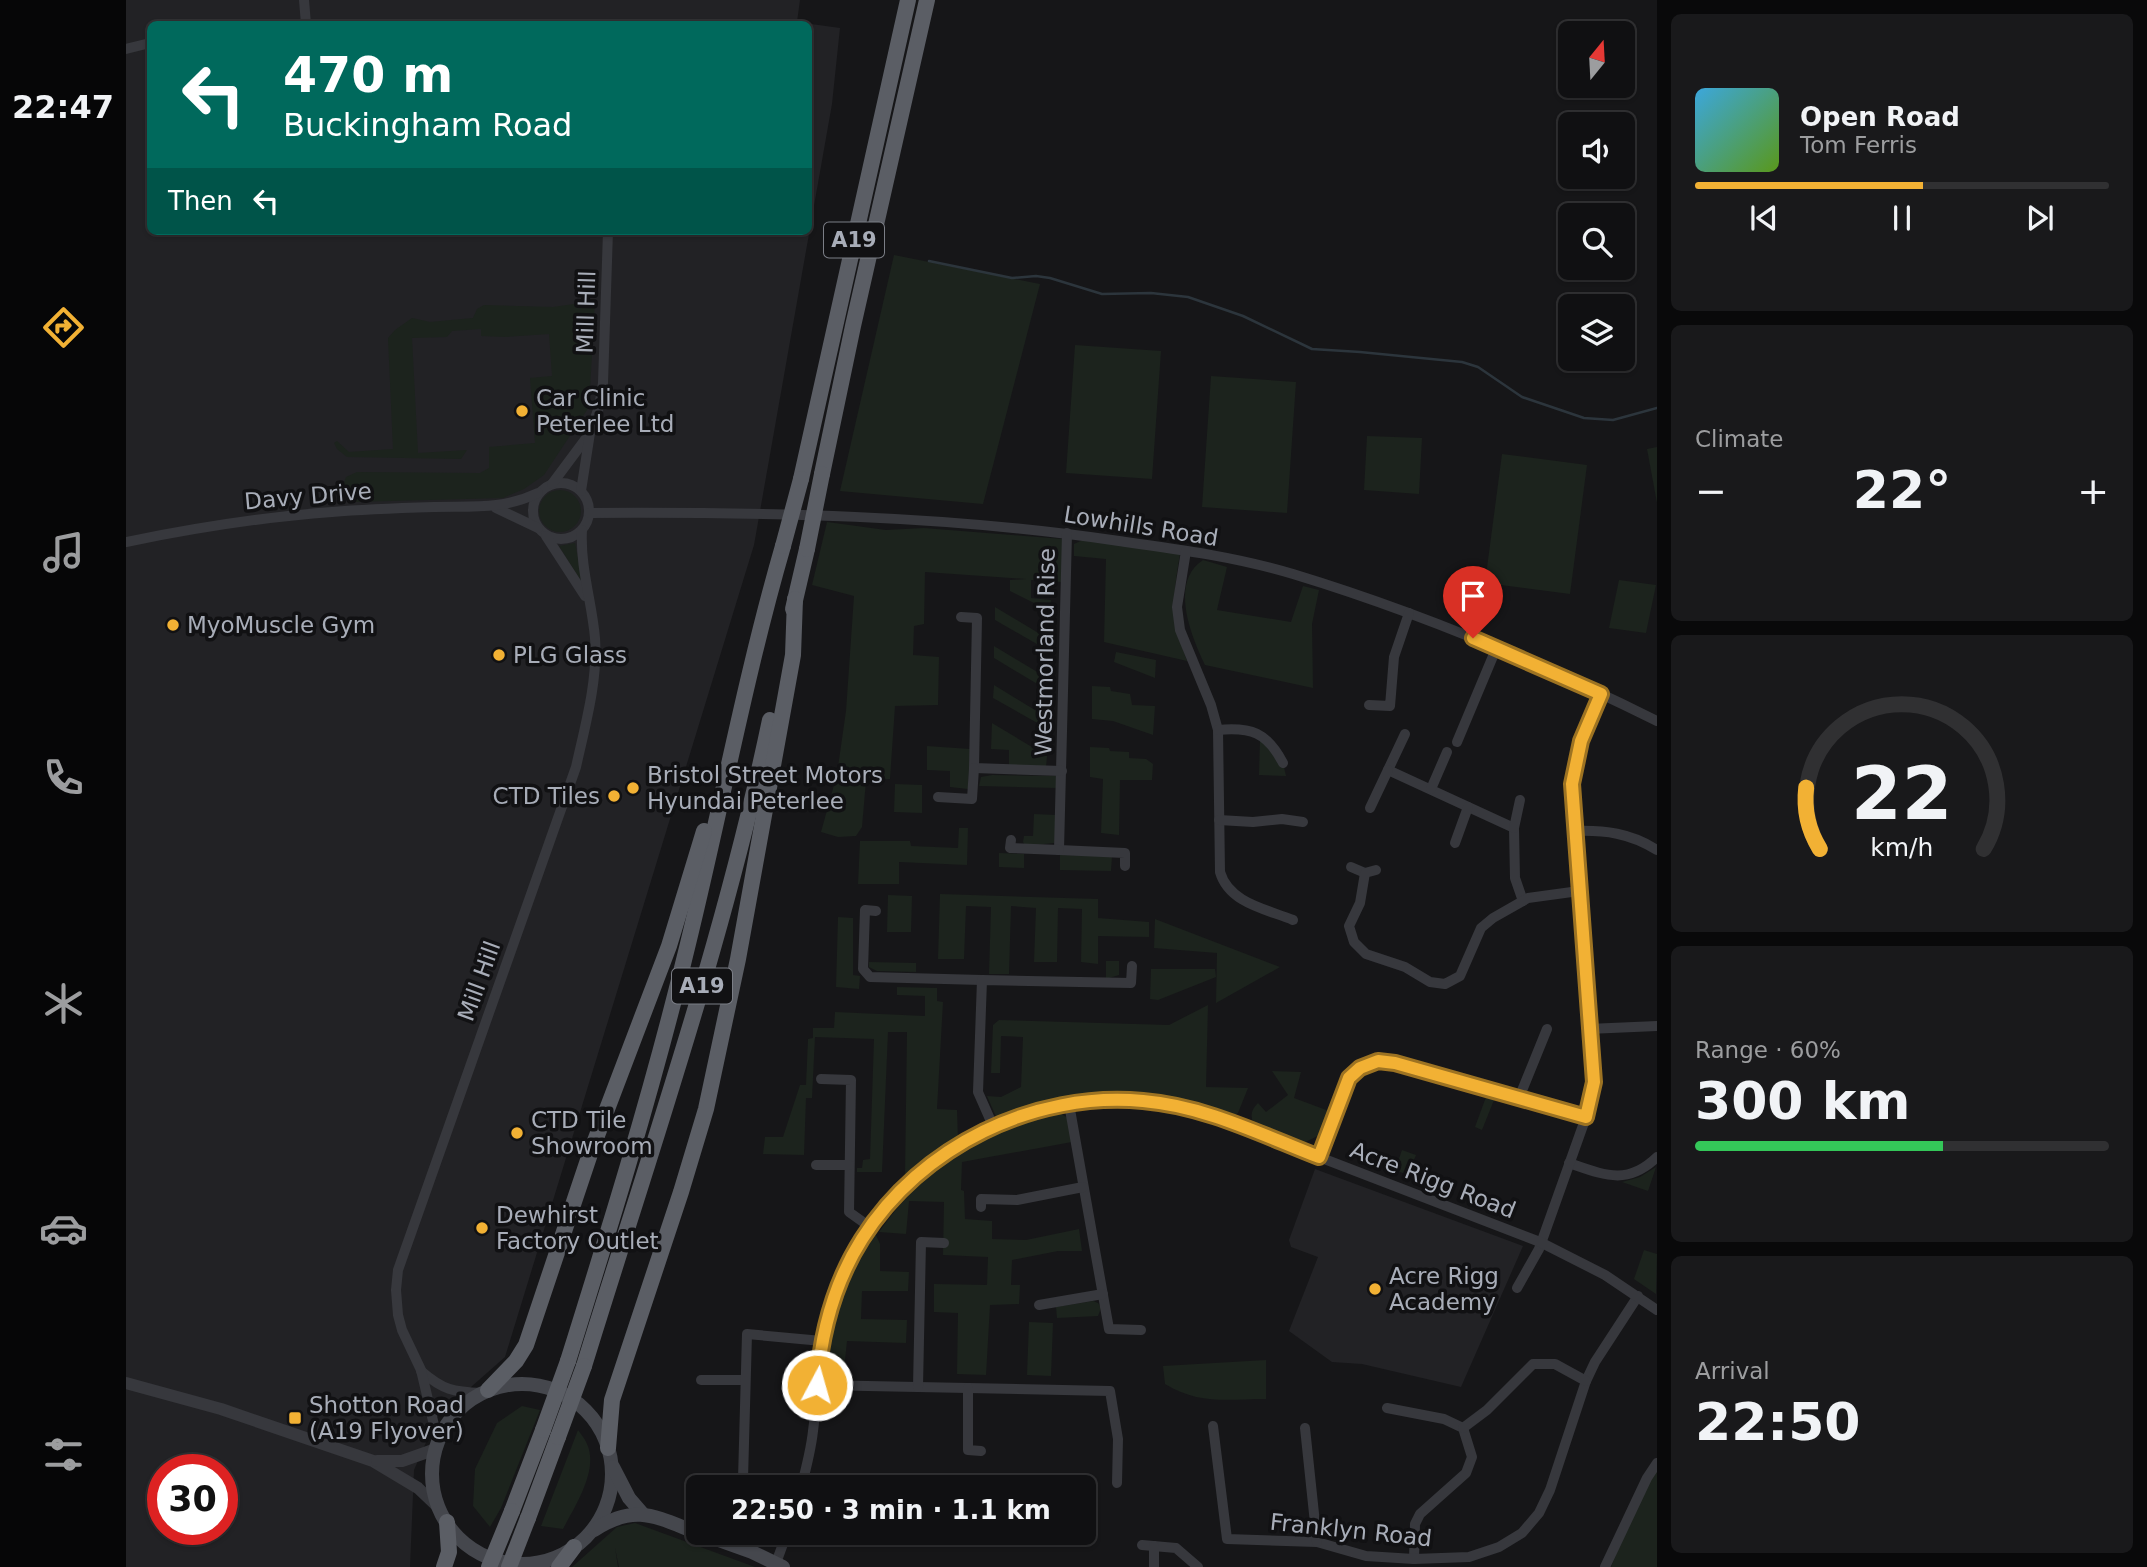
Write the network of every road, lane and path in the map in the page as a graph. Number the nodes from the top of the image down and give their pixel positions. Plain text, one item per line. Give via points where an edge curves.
1 (304, 0) edge
2 (908, 0) edge
3 (927, 0) edge
4 (306, 21) edge
5 (147, 44) edge
6 (126, 49) edge
7 (608, 235) edge
8 (590, 433) junction
9 (552, 484) junction
10 (581, 491) junction
11 (538, 493) junction
12 (495, 507) junction
13 (589, 513) junction
14 (582, 530) junction
15 (542, 531) junction
16 (1067, 533) junction
17 (126, 542) edge
18 (1186, 551) junction
19 (795, 599) junction
20 (588, 600) junction
21 (1409, 613) junction
22 (961, 617) dead end
23 (1496, 649) junction
24 (1601, 694) junction
25 (1368, 705) dead end
26 (741, 712) junction
27 (1657, 721) edge
28 (1218, 730) junction
29 (1405, 734) dead end
30 (1457, 742) dead end
31 (1447, 752) dead end
32 (1283, 763) dead end
33 (974, 768) junction
34 (1388, 770) junction
35 (1062, 771) junction
36 (1431, 789) junction
37 (938, 797) dead end
38 (1520, 800) dead end
39 (1468, 807) junction
40 (1370, 808) dead end
41 (1219, 820) junction
42 (1303, 822) dead end
43 (1514, 828) junction
44 (1574, 831) junction
45 (1011, 840) dead end
46 (1455, 843) dead end
47 (1059, 850) junction
48 (1657, 850) edge
49 (1125, 866) dead end
50 (1351, 867) dead end
51 (1376, 870) dead end
52 (1364, 873) junction
53 (1578, 891) junction
54 (1523, 901) junction
55 (876, 911) dead end
56 (1293, 920) dead end
57 (1132, 966) dead end
58 (982, 980) junction
59 (1657, 1026) edge
60 (1547, 1029) dead end
61 (1588, 1029) junction
62 (821, 1079) dead end
63 (1519, 1098) junction
64 (1069, 1104) junction
65 (1586, 1117) junction
66 (993, 1126) junction
67 (1319, 1157) junction
68 (1657, 1157) edge
69 (1569, 1163) junction
70 (816, 1165) dead end
71 (849, 1165) junction
72 (1083, 1187) junction
73 (981, 1207) dead end
74 (870, 1227) junction
75 (1540, 1242) junction
76 (944, 1244) dead end
77 (1517, 1288) dead end
78 (1103, 1294) junction
79 (1638, 1296) junction
80 (1039, 1305) dead end
81 (1657, 1310) edge
82 (1141, 1330) dead end
83 (822, 1341) junction
84 (421, 1370) junction
85 (701, 1380) dead end
86 (745, 1380) junction
87 (1586, 1381) junction
88 (126, 1383) edge
89 (817, 1385) junction
90 (918, 1387) junction
91 (968, 1388) junction
92 (485, 1392) junction
93 (1388, 1408) dead end
94 (1213, 1426) dead end
95 (1305, 1428) dead end
96 (1463, 1428) junction
97 (437, 1445) junction
98 (608, 1448) junction
99 (981, 1451) dead end
100 (373, 1461) junction
101 (1657, 1463) edge
102 (612, 1466) junction
103 (743, 1475) edge
104 (804, 1475) edge
105 (1117, 1483) dead end
106 (642, 1513) junction
107 (443, 1515) junction
108 (686, 1528) edge
109 (590, 1533) junction
110 (1317, 1542) junction
111 (729, 1545) edge
112 (784, 1545) edge
113 (1142, 1545) dead end
114 (1154, 1546) junction
115 (574, 1547) junction
116 (1414, 1559) junction
117 (1470, 1562) edge
118 (780, 1565) edge
119 (444, 1567) edge
120 (489, 1567) edge
121 (509, 1567) edge
122 (559, 1567) edge
123 (1154, 1567) edge
124 (1198, 1567) edge
125 (1605, 1567) edge

1 - 4 street
2 - 26 highway, A19, bridge via 801,480
3 - 19 highway, A19, bridge
5 - 6 street
7 - 8 street, Mill Hill via 603,383
8 - 9 street, Mill Hill
8 - 10 street, Mill Hill
9 - 10 street via 569,484
9 - 11 street
10 - 13 street
11 - 12 street, Davy Drive
11 - 15 street via 532,509
12 - 15 street, Davy Drive
12 - 17 street, Davy Drive via 388,508 251,519
13 - 14 street
13 - 16 street, Lowhills Road via 862,515
14 - 15 street via 564,539
14 - 20 street, Mill Hill
15 - 20 street, Mill Hill
16 - 18 street, Lowhills Road
16 - 35 street, Westmorland Rise
18 - 21 street, Lowhills Road via 1291,574
18 - 28 street via 1177,607 1180,631
19 - 98 highway via 793,655 726,1026 696,1145 612,1400
19 - 121 highway, A19, bridge via 734,871 678,1070 584,1366
20 - 84 street, Mill Hill via 595,640 592,687 576,767 398,1270 398,1315
21 - 23 street, Lowhills Road
21 - 25 street via 1394,657 1390,706
22 - 33 street via 977,618
23 - 24 street, Lowhills Road
23 - 30 street
24 - 27 street, Lowhills Road
24 - 44 street via 1581,741 1572,784
26 - 92 highway via 722,759 669,946 590,1154 526,1345
26 - 120 highway, A19, bridge via 661,1050 568,1361
28 - 32 street via 1238,728 1257,733 1274,746
28 - 41 street
29 - 34 street
31 - 36 street
33 - 35 street, Westmorland Rise
33 - 37 street via 972,799
34 - 36 street
34 - 40 street
35 - 47 street, Westmorland Rise
36 - 39 street
38 - 43 street
39 - 43 street
39 - 46 street
41 - 42 street
41 - 56 street via 1223,884 1234,896
43 - 54 street via 1515,877
44 - 48 street via 1630,836
44 - 53 street
45 - 47 street via 1010,848
47 - 49 street via 1125,853
50 - 52 street
51 - 52 street
52 - 54 street via 1360,903 1349,926 1354,942 1366,954 1405,967 1430,982 1445,984 1460,976 1481,928
53 - 54 street
53 - 61 street
55 - 58 street via 865,910 863,969 870,977
57 - 58 street via 1131,983
58 - 66 street via 978,1092
59 - 61 street
60 - 63 street
61 - 65 street via 1594,1082
62 - 71 street via 851,1080
63 - 65 street
63 - 67 street via 1378,1061 1349,1078
64 - 66 street, Acre Rigg Road
64 - 67 street, Acre Rigg Road via 1113,1100 1178,1105
64 - 72 street
65 - 69 street
66 - 74 street, Acre Rigg Road via 917,1175
67 - 75 street, Acre Rigg Road
68 - 69 street via 1647,1168 1610,1177
69 - 75 street
70 - 71 street
71 - 74 street via 849,1212
72 - 73 street via 1017,1200 981,1199
72 - 78 street
74 - 83 street, Acre Rigg Road via 841,1281
75 - 77 street
75 - 79 street, Acre Rigg Road
76 - 90 street via 921,1242
78 - 80 street
78 - 82 street via 1109,1329
79 - 81 street, Acre Rigg Road
79 - 87 street, Franklyn Road
83 - 86 street via 747,1334
83 - 89 street, Acre Rigg Road
84 - 92 street, Mill Hill via 449,1390
84 - 97 street, Mill Hill
85 - 86 street
86 - 103 street
87 - 96 street via 1555,1364 1533,1364
87 - 117 street, Franklyn Road via 1539,1513 1522,1532
88 - 100 street via 221,1409
89 - 90 street
89 - 104 street, Acre Rigg Road via 814,1430
90 - 91 street
91 - 99 street via 968,1450
91 - 105 street via 1110,1391 1118,1439
92 - 97 main road via 459,1409
92 - 98 main road via 522,1384 557,1391 589,1414
93 - 96 street via 1444,1419
94 - 110 street, Franklyn Road via 1227,1539
95 - 110 street
96 - 116 street via 1472,1457 1466,1473 1420,1514 1415,1524
97 - 100 street via 402,1461
97 - 107 main road via 432,1478
98 - 102 main road
100 - 107 street via 418,1488
101 - 125 street
102 - 106 main road
102 - 109 main road via 608,1499
106 - 108 main road
106 - 109 main road via 606,1522
107 - 115 main road via 474,1550 511,1563 548,1559
107 - 119 highway via 449,1552
109 - 115 main road
110 - 116 street, Franklyn Road via 1366,1556
111 - 118 main road
112 - 118 street
113 - 114 street
114 - 123 street
114 - 124 street via 1176,1548
115 - 122 highway
116 - 117 street, Franklyn Road

